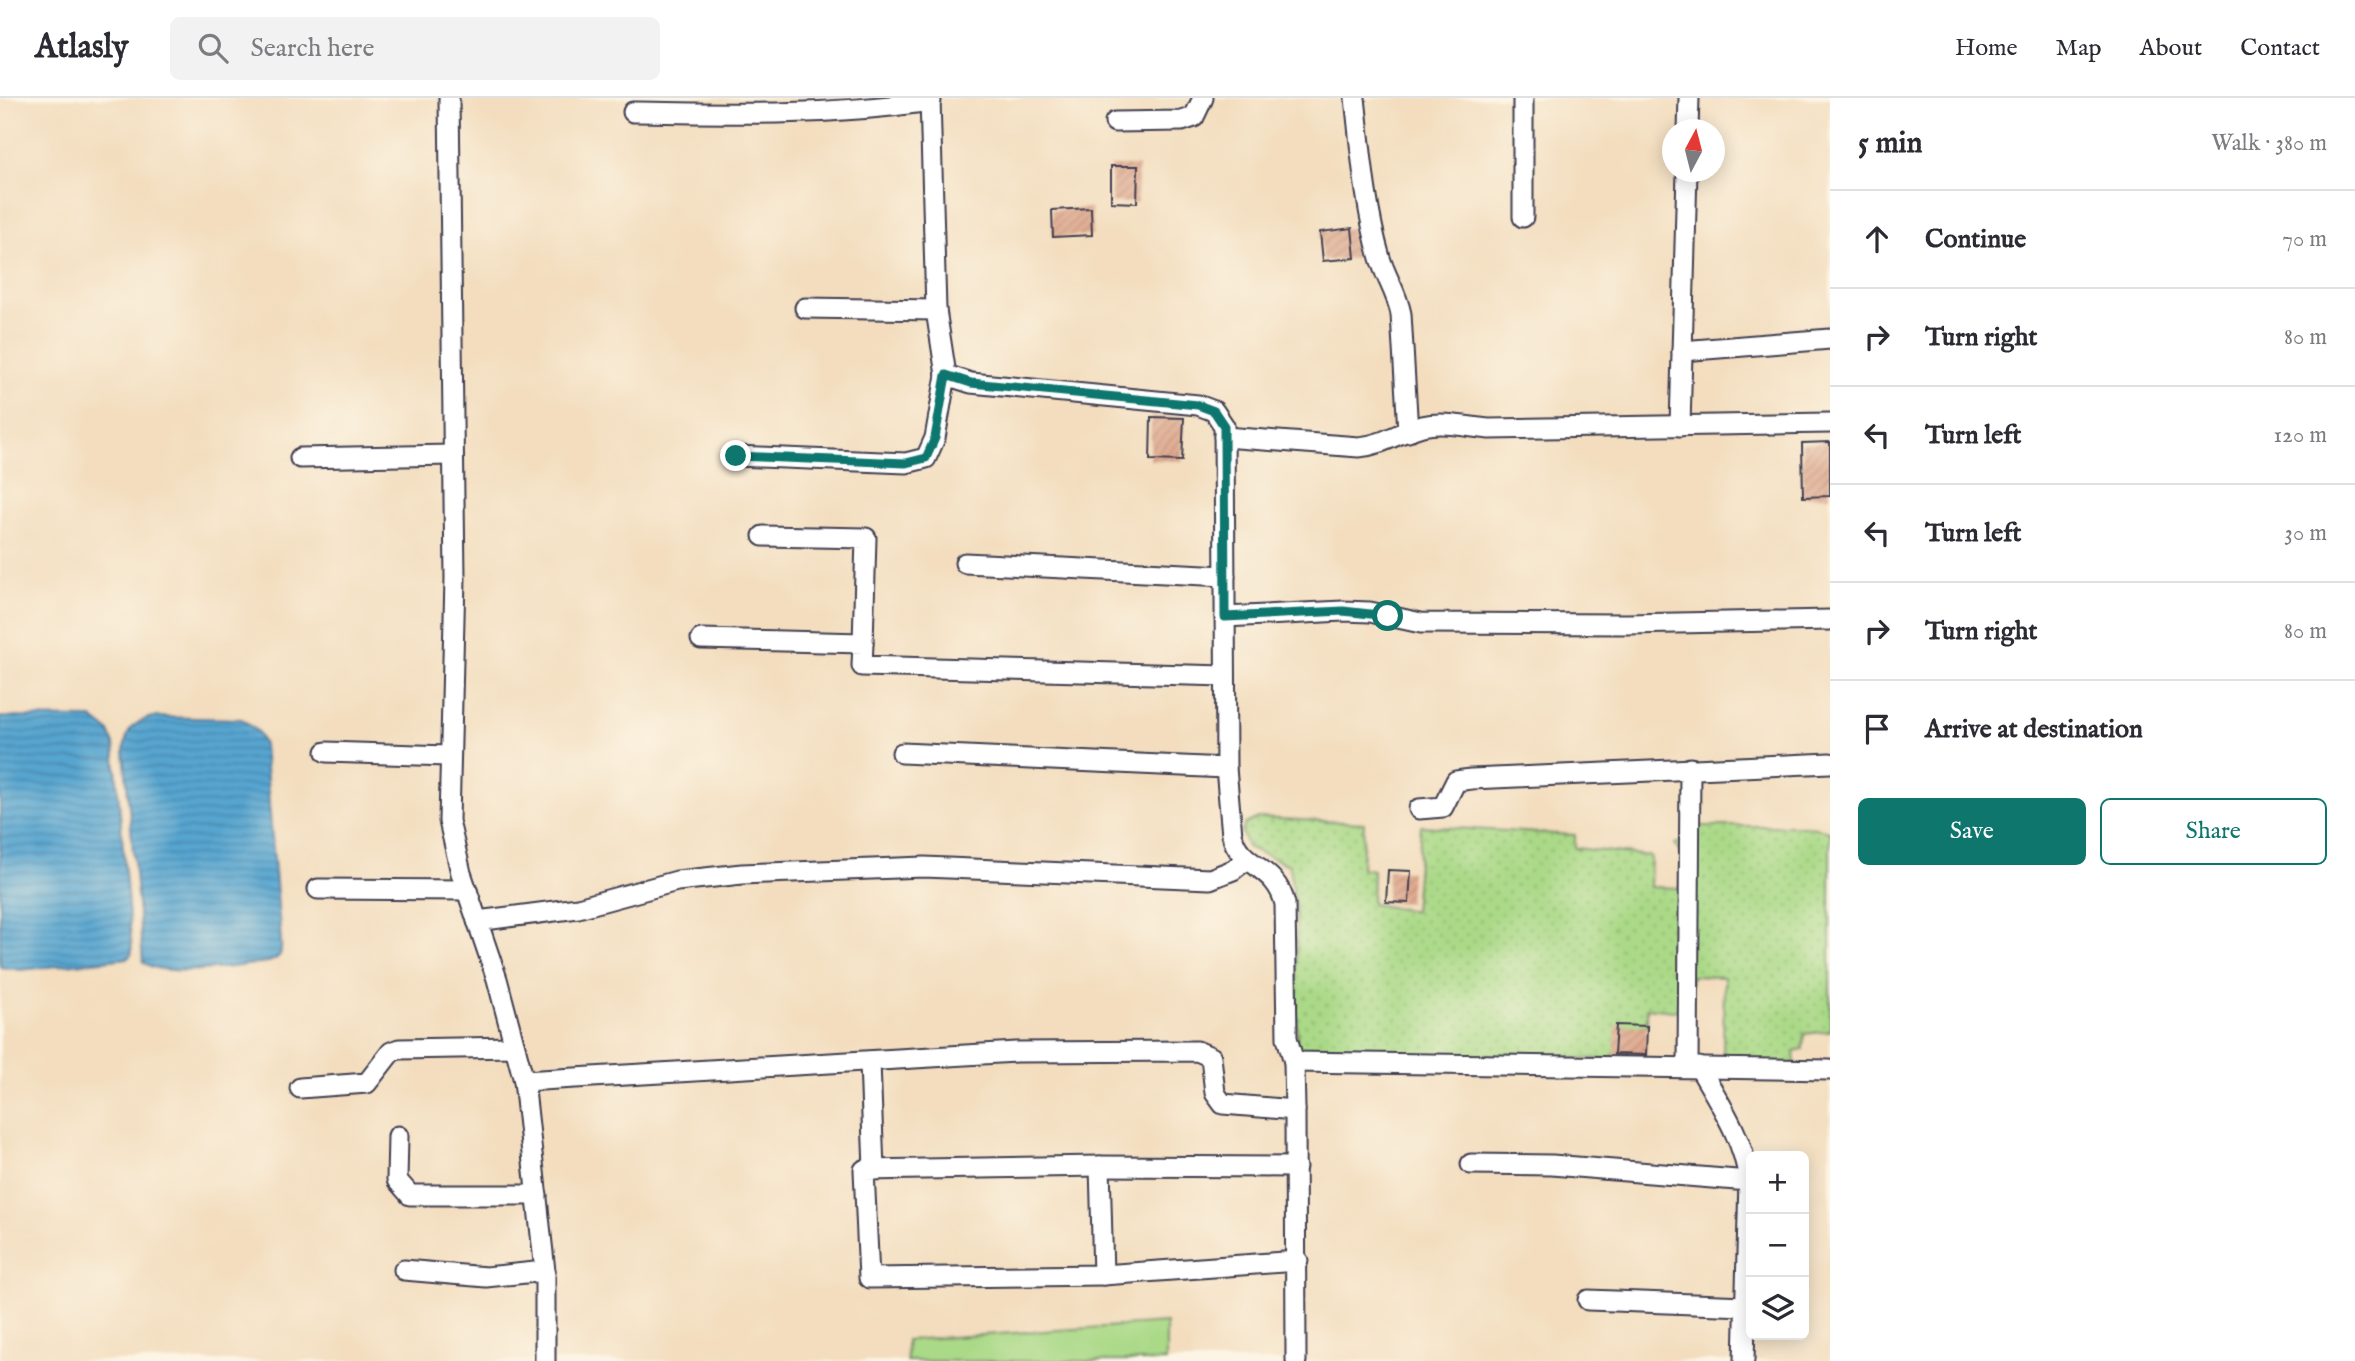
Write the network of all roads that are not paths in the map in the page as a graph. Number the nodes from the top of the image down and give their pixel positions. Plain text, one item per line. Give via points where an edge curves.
1 (449, 98) edge
2 (1203, 98) edge
3 (1355, 98) edge
4 (1523, 98) edge
5 (1689, 98) edge
6 (930, 100) edge
7 (632, 112) dead end
8 (1689, 119) edge
9 (1115, 122) dead end
10 (1687, 182) edge
11 (1523, 217) dead end
12 (805, 308) dead end
13 (936, 310) junction
14 (1830, 339) edge
15 (1682, 351) junction
16 (946, 375) junction
17 (1830, 423) edge
18 (1680, 426) junction
19 (1408, 432) junction
20 (1224, 437) junction
21 (452, 455) junction
22 (736, 456) dead end
23 (300, 458) dead end
24 (764, 536) dead end
25 (965, 564) dead end
26 (1225, 576) junction
27 (1225, 617) junction
28 (1830, 620) edge
29 (701, 639) dead end
30 (863, 643) junction
31 (1225, 676) junction
32 (326, 752) dead end
33 (902, 753) dead end
34 (448, 756) junction
35 (1830, 763) edge
36 (1226, 768) junction
37 (1690, 768) junction
38 (1419, 809) dead end
39 (1247, 859) junction
40 (318, 889) dead end
41 (467, 890) junction
42 (477, 921) junction
43 (515, 1047) junction
44 (870, 1062) junction
45 (1294, 1062) junction
46 (1694, 1067) junction
47 (1830, 1070) edge
48 (524, 1081) junction
49 (300, 1088) dead end
50 (1295, 1110) junction
51 (398, 1136) dead end
52 (1746, 1159) edge
53 (1471, 1164) dead end
54 (1100, 1166) junction
55 (1296, 1167) junction
56 (874, 1170) junction
57 (1746, 1181) edge
58 (537, 1195) junction
59 (1748, 1214) edge
60 (1297, 1261) junction
61 (404, 1270) dead end
62 (545, 1271) junction
63 (1103, 1275) junction
64 (1747, 1277) edge
65 (1588, 1300) dead end
66 (1746, 1306) joint
67 (545, 1361) edge
68 (1296, 1361) edge
69 (1744, 1361) edge

1 - 21 street
2 - 9 street via 1194,117 1182,121
3 - 19 street via 1381,259 1401,314
4 - 11 street
5 - 8 street
6 - 7 street via 860,111 785,115
6 - 13 street
10 - 15 street
12 - 13 street
13 - 16 street
14 - 15 street
15 - 18 street
16 - 20 street via 971,383 1198,405 1219,416
16 - 22 street via 935,438 926,458 906,463
17 - 18 street
18 - 19 street via 1489,429 1442,424
19 - 20 street via 1359,447
20 - 26 street
21 - 23 street
21 - 34 street via 454,578
24 - 30 street via 866,538
25 - 26 street
26 - 27 street
27 - 28 street via 1343,611 1421,623
27 - 31 street
29 - 30 street
30 - 31 street via 862,666
31 - 36 street
32 - 34 street
33 - 36 street
34 - 41 street via 449,821
35 - 37 street
36 - 39 street via 1232,835
37 - 38 street via 1456,781 1443,807
37 - 46 street
39 - 42 street via 1210,879 924,866 741,874 677,881 578,908
39 - 45 street via 1270,874 1283,894 1287,1038
40 - 41 street
41 - 42 street
42 - 43 street
43 - 48 street
43 - 49 street via 399,1049 391,1052 367,1083
44 - 48 street
44 - 50 street via 1016,1052 1197,1051 1211,1056 1215,1093 1223,1104
44 - 56 street
45 - 46 street
45 - 50 street
46 - 47 street
46 - 52 street via 1739,1138
48 - 58 street
50 - 55 street
51 - 58 street via 397,1180 410,1195
53 - 57 street via 1552,1165
54 - 55 street
54 - 56 street
54 - 63 street
55 - 60 street
56 - 63 street via 864,1170 869,1278
58 - 62 street
59 - 64 street
60 - 63 street
60 - 68 street
61 - 62 street via 486,1277
62 - 67 street
65 - 66 street
66 - 69 street

